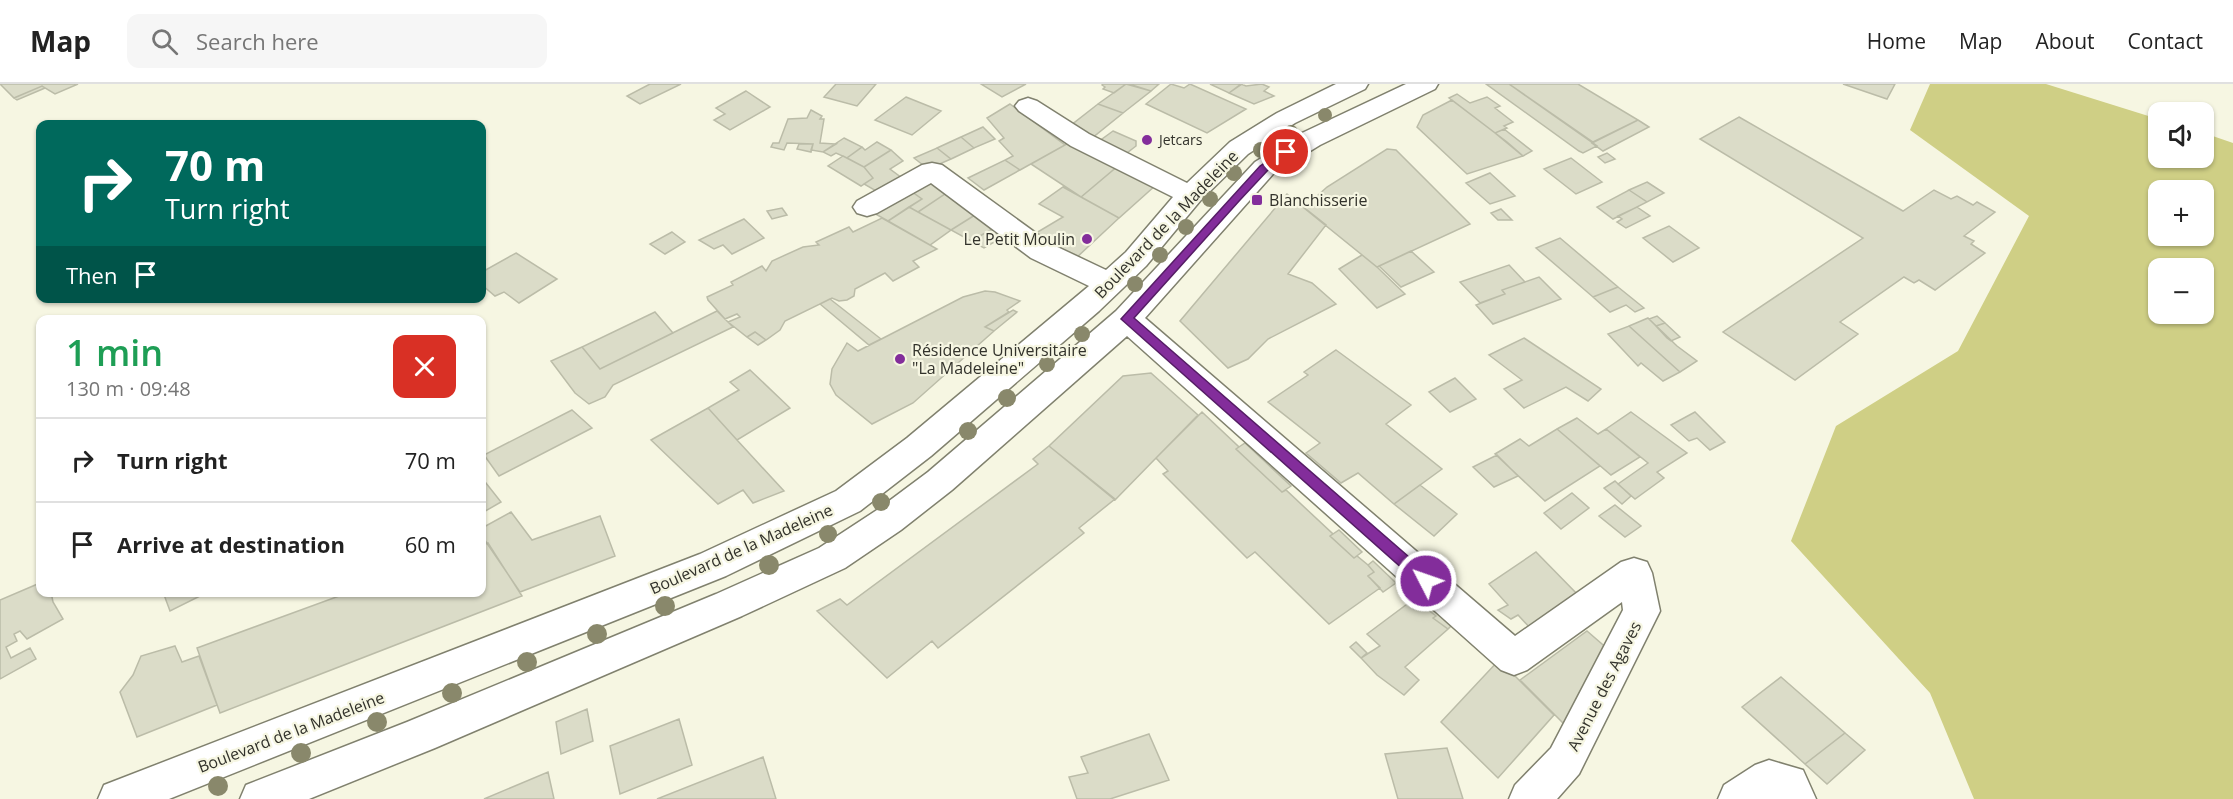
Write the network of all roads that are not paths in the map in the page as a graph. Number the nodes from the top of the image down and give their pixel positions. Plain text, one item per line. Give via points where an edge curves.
1 (1356, 84) edge
2 (1426, 84) edge
3 (1324, 99) junction
4 (1028, 106) dead end
5 (1350, 120) junction
6 (1190, 195) junction
7 (867, 207) dead end
8 (1109, 284) junction
9 (1127, 319) junction
10 (119, 799) edge
11 (261, 799) edge
12 (1530, 799) edge
13 (1739, 799) edge
14 (1795, 799) edge

1 - 3 street, Boulevard de la Madeleine
2 - 5 street, Boulevard de la Madeleine
3 - 5 street
3 - 6 street, Boulevard de la Madeleine via 1239,148
4 - 6 street via 1080,140
5 - 9 street, Boulevard de la Madeleine via 1286,152 1264,168
6 - 8 street, Boulevard de la Madeleine via 1136,259
7 - 8 street via 932,171 1041,250
8 - 10 street, Boulevard de la Madeleine via 919,447 848,501 713,565
9 - 11 street, Boulevard de la Madeleine via 940,481 832,558 674,628
9 - 12 street, Avenue des Agaves via 1514,658 1634,573 1642,611 1565,761
13 - 14 street via 1769,779 1789,784

